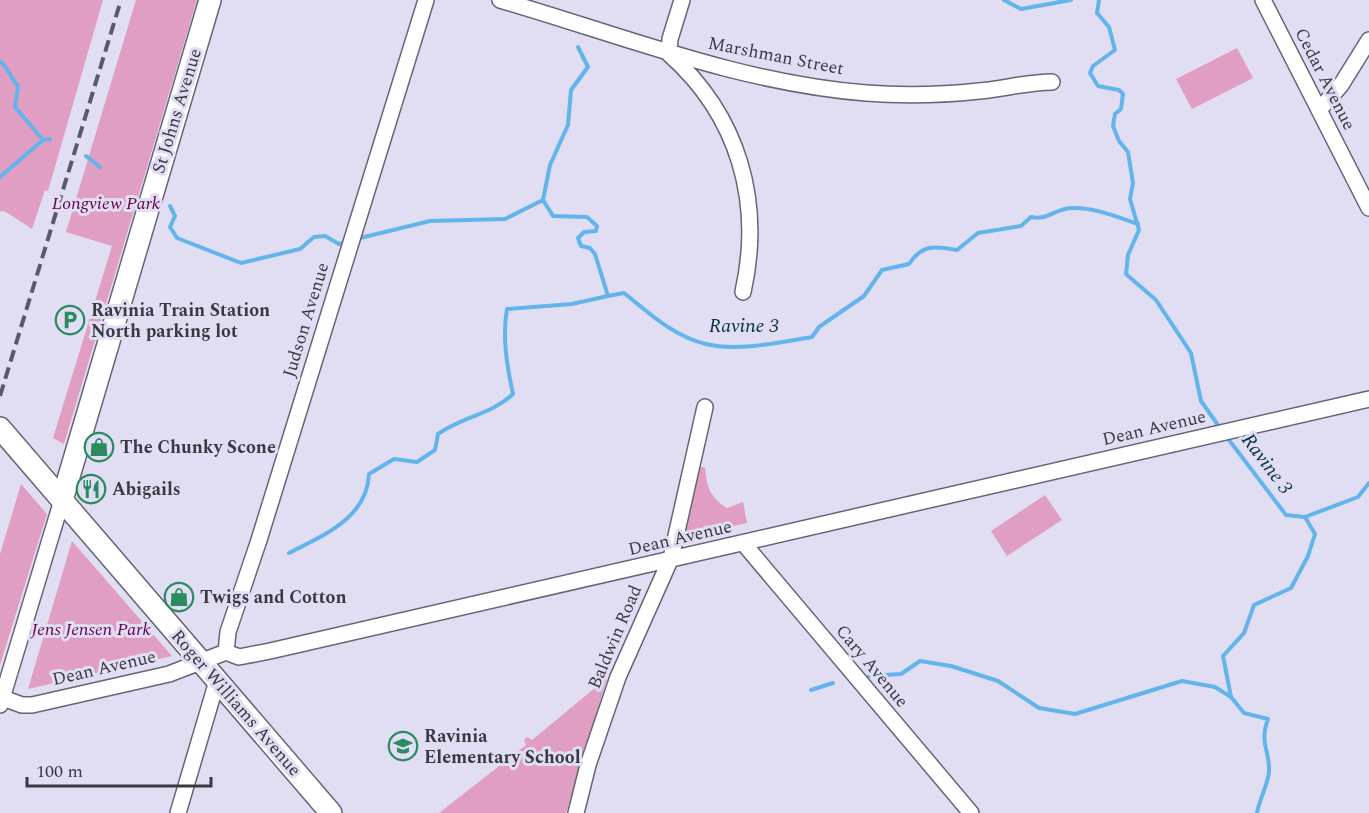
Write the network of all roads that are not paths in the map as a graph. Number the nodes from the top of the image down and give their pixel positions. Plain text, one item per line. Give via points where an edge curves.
1 (210, 0) edge
2 (426, 0) edge
3 (500, 0) edge
4 (682, 0) edge
5 (1263, 0) edge
6 (1369, 40) edge
7 (669, 54) junction
8 (1052, 82) dead end
9 (1320, 109) junction
10 (1369, 208) edge
11 (743, 292) dead end
12 (1369, 399) edge
13 (705, 407) dead end
14 (0, 428) edge
15 (62, 500) junction
16 (744, 544) junction
17 (671, 558) junction
18 (226, 652) junction
19 (200, 662) junction
20 (217, 681) junction
21 (1, 702) edge
22 (178, 813) edge
23 (331, 813) edge
24 (576, 813) edge
25 (971, 813) edge

1 - 15 street, St Johns Avenue
2 - 18 street, Judson Avenue via 228,632
3 - 7 street, Marshman Street
4 - 7 street
5 - 9 street, Cedar Avenue
6 - 9 street via 1341,85
7 - 8 street, Marshman Street via 790,83 865,93 919,95
7 - 11 street via 704,93 725,127 746,180 751,238
9 - 10 street, Cedar Avenue
12 - 16 street, Dean Avenue
13 - 17 street, Baldwin Road
14 - 15 street, Roger Williams Avenue
15 - 19 street, Roger Williams Avenue
15 - 21 street, St Johns Avenue
16 - 17 street, Dean Avenue
16 - 25 street, Cary Avenue
17 - 18 street, Dean Avenue via 270,651 239,657
17 - 24 street, Baldwin Road via 618,677
18 - 19 street, Dean Avenue
19 - 20 street, Roger Williams Avenue
19 - 21 street, Dean Avenue via 169,674 32,705
20 - 22 street
20 - 23 street, Roger Williams Avenue

